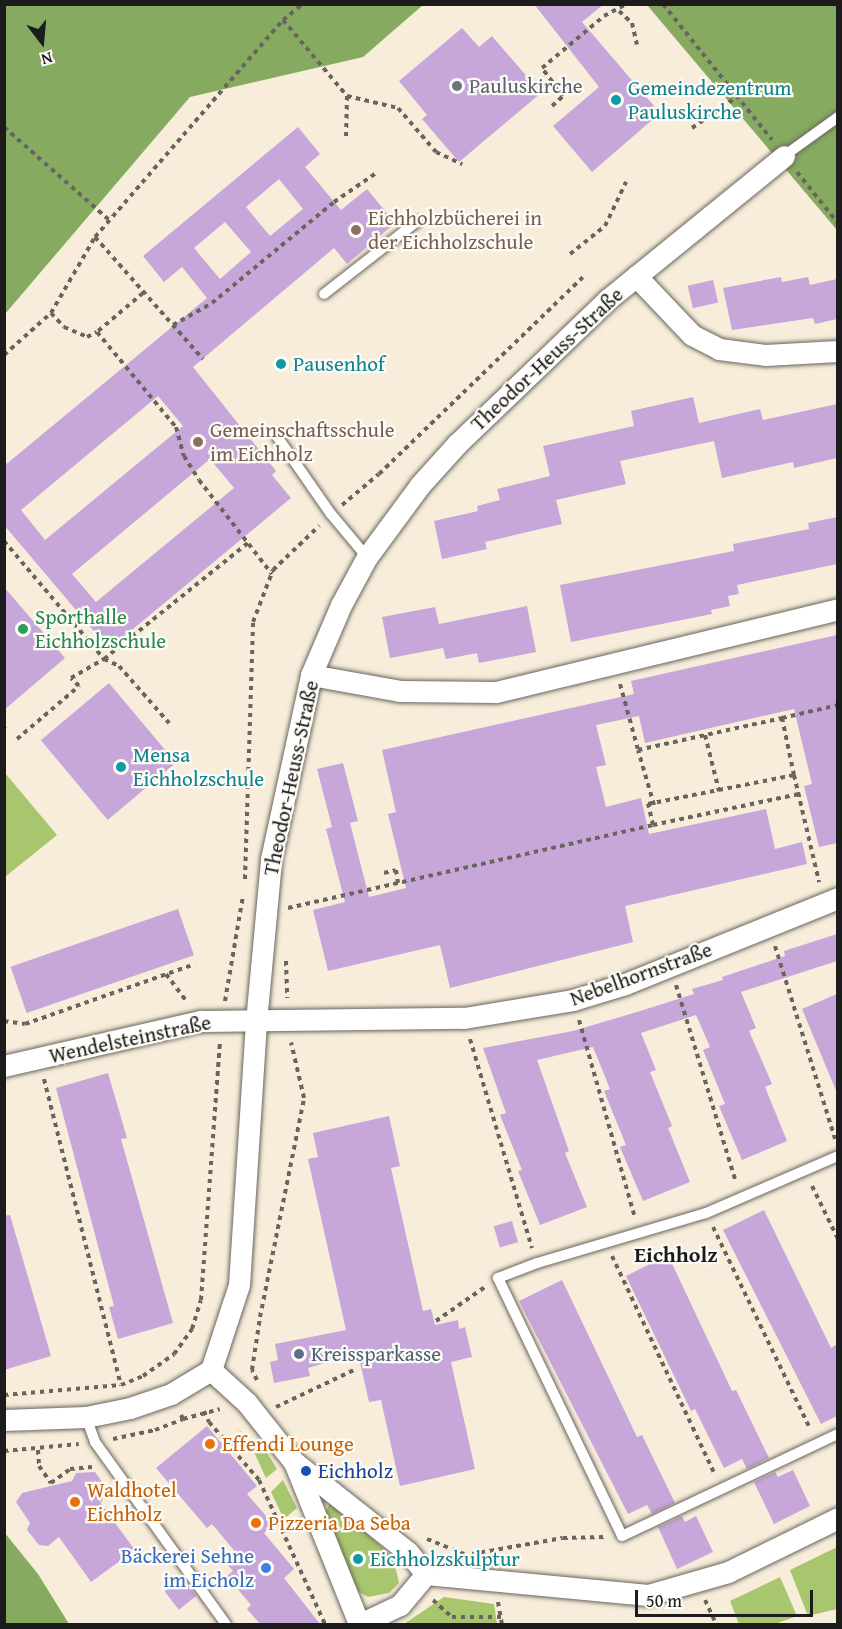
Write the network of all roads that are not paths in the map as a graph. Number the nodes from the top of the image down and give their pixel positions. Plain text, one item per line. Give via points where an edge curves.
1 (837, 117) edge
2 (784, 156) joint
3 (416, 222) dead end
4 (636, 276) junction
5 (324, 294) dead end
6 (837, 351) edge
7 (276, 435) dead end
8 (367, 557) junction
9 (837, 609) edge
10 (311, 675) junction
11 (831, 901) edge
12 (256, 1022) junction
13 (4, 1066) edge
14 (837, 1156) edge
15 (211, 1370) junction
16 (86, 1417) junction
17 (4, 1420) edge
18 (837, 1434) edge
19 (294, 1462) junction
20 (837, 1518) edge
21 (426, 1574) junction
22 (226, 1624) edge
23 (359, 1624) edge

1 - 2 lane
2 - 4 street, Theodor-Heuss-Straße
3 - 5 lane
4 - 6 street via 692,335 718,349 765,355
4 - 8 street, Theodor-Heuss-Straße via 533,367 457,444 420,485
7 - 8 lane via 331,514
8 - 10 street, Theodor-Heuss-Straße
9 - 10 street via 496,692 400,691
10 - 12 street, Theodor-Heuss-Straße via 272,859
11 - 12 street, Nebelhornstraße via 671,967 573,1000 464,1018 289,1031
12 - 13 street, Wendelsteinstraße via 201,1021
12 - 15 street, Theodor-Heuss-Straße via 239,1285
14 - 18 lane via 706,1213 498,1278 622,1536
15 - 16 street via 171,1394
15 - 19 street via 247,1403
16 - 17 street
16 - 22 lane via 95,1442
19 - 21 street via 408,1552
19 - 23 street
20 - 21 street via 702,1582 634,1596
21 - 23 street via 400,1605

